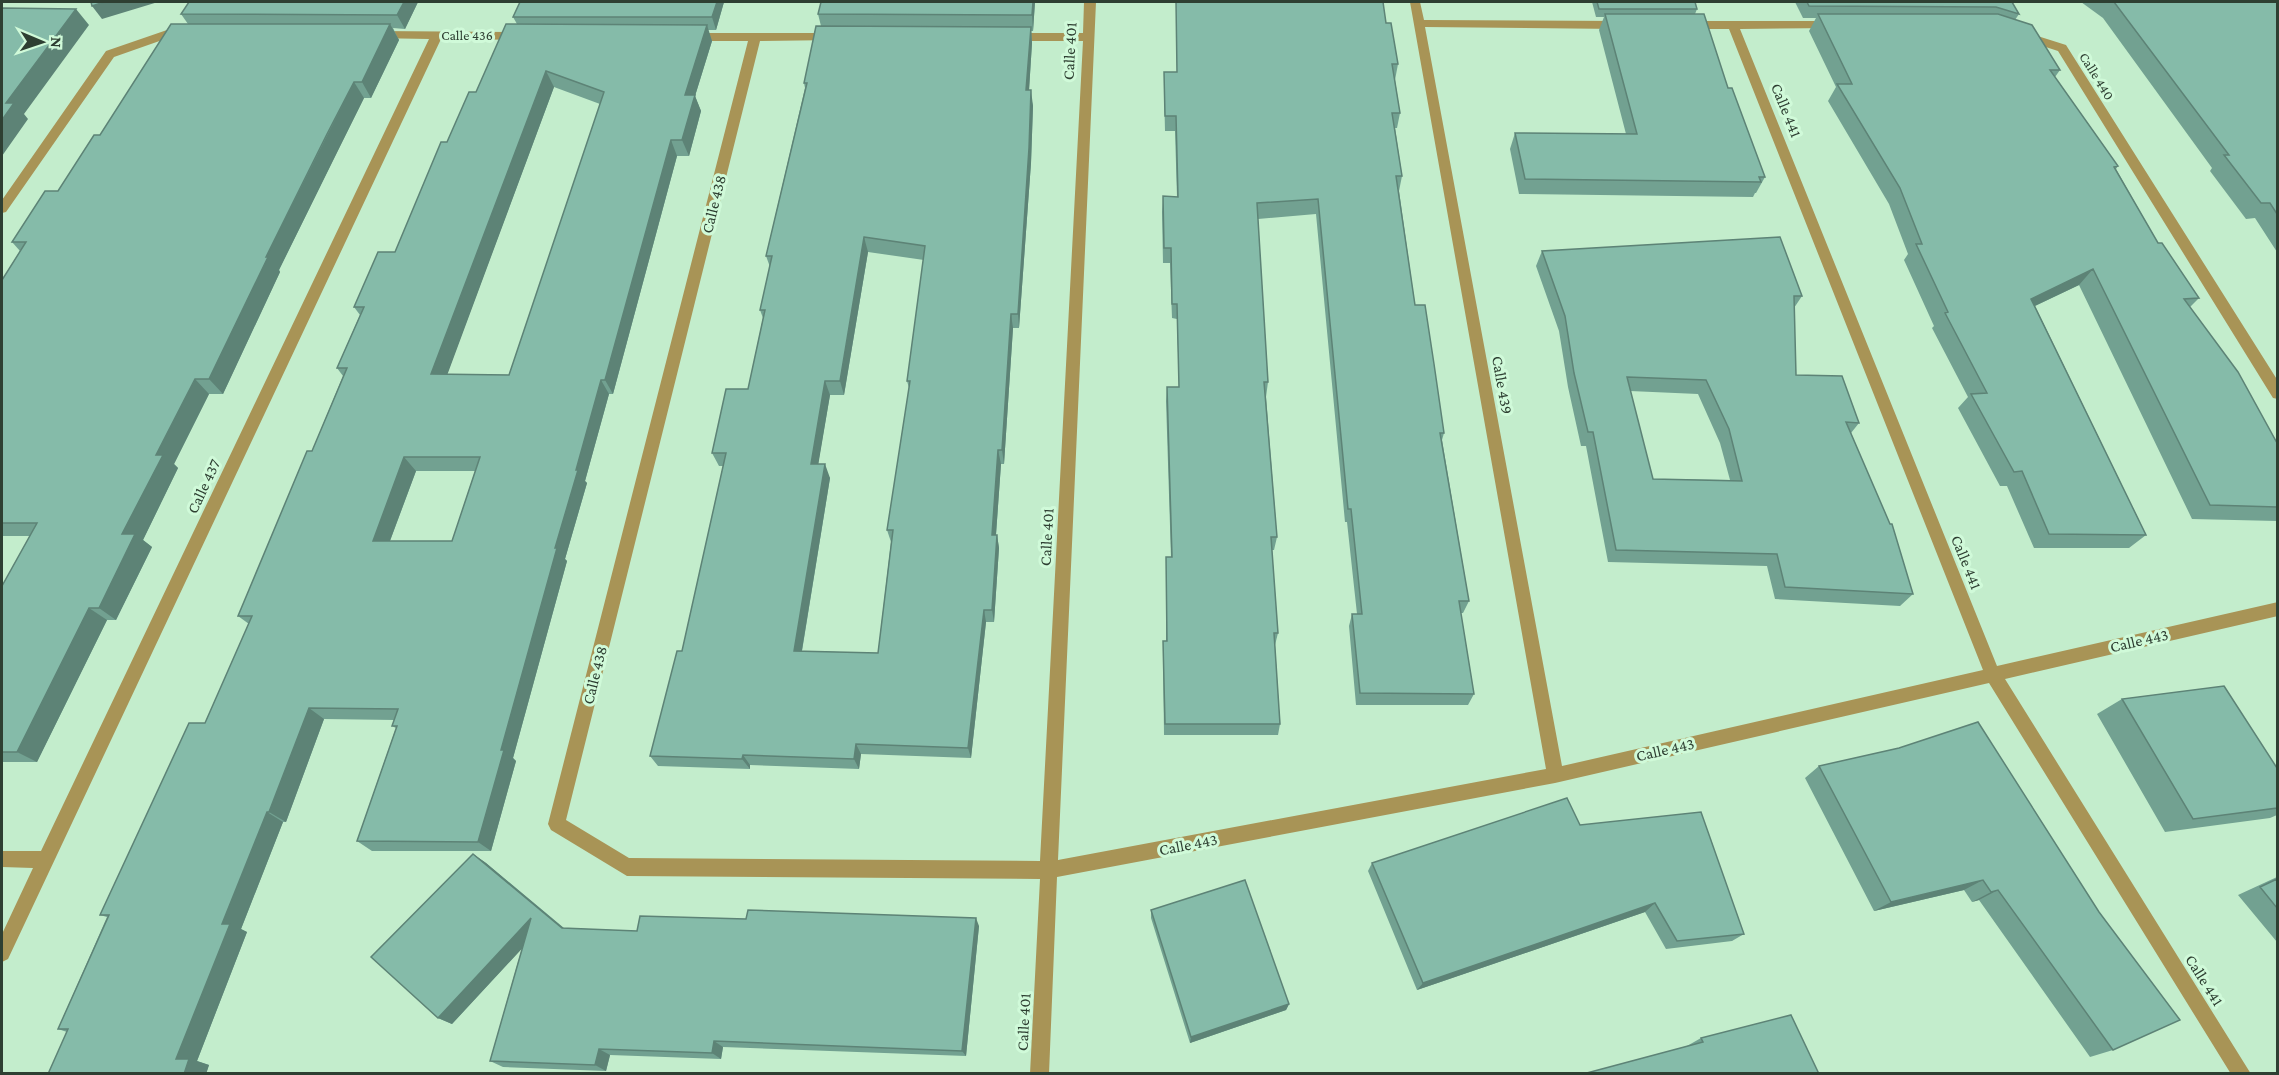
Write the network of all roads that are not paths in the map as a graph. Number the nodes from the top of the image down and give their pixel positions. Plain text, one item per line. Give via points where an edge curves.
1 (1090, 2) edge
2 (1415, 2) edge
3 (1418, 23) junction
4 (1628, 25) edge
5 (1675, 25) edge
6 (1733, 25) junction
7 (1849, 25) edge
8 (2009, 32) edge
9 (202, 34) edge
10 (366, 35) edge
11 (437, 35) junction
12 (531, 36) edge
13 (684, 36) edge
14 (755, 37) junction
15 (850, 37) edge
16 (1005, 37) edge
17 (1088, 37) junction
18 (2, 209) edge
19 (2277, 394) edge
20 (2277, 609) edge
21 (1992, 673) junction
22 (1555, 775) junction
23 (2, 859) edge
24 (46, 860) junction
25 (1048, 870) junction
26 (2, 953) edge
27 (1039, 1074) edge
28 (2242, 1074) edge

1 - 17 street, Calle 401
2 - 3 street, Calle 439
3 - 4 street
3 - 22 street, Calle 439
5 - 6 street
6 - 7 street
6 - 21 street, Calle 441
8 - 19 street, Calle 440 via 2061,48
9 - 18 street via 167,34 110,54
10 - 11 street, Calle 436
11 - 12 street, Calle 436
11 - 24 street, Calle 437
13 - 14 street
14 - 15 street
14 - 25 street, Calle 438 via 557,825 627,867
16 - 17 street
17 - 25 street, Calle 401
20 - 21 street, Calle 443
21 - 22 street, Calle 443
21 - 28 street, Calle 441
22 - 25 street, Calle 443
23 - 24 street
24 - 26 street, Calle 437
25 - 27 street, Calle 401

